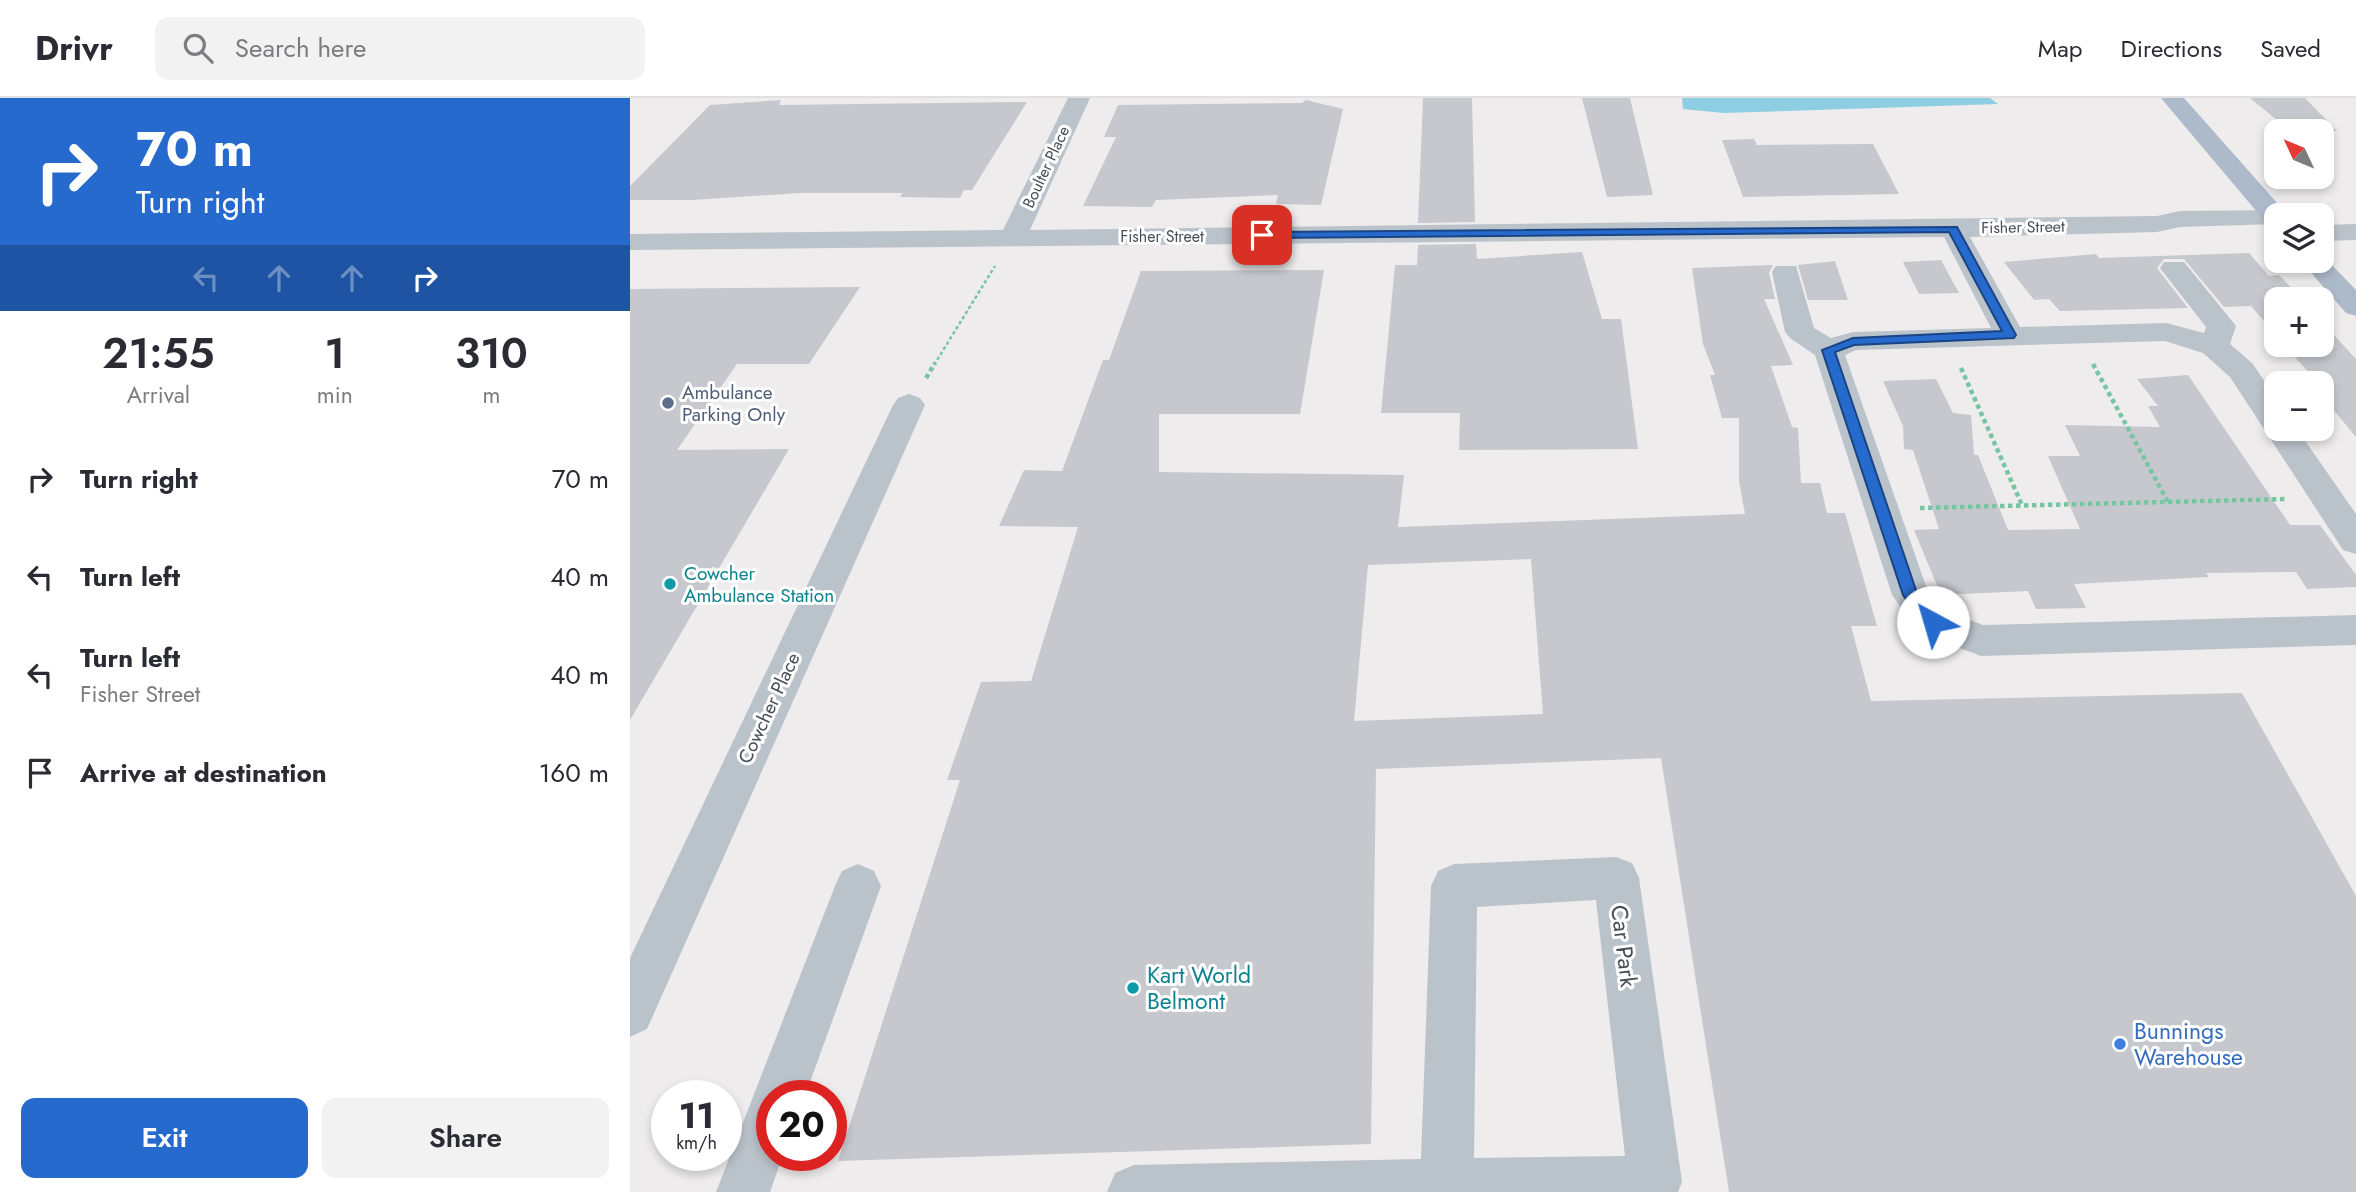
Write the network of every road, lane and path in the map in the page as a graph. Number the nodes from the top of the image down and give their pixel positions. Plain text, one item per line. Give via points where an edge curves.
1 (1079, 98) edge
2 (2172, 98) edge
3 (2192, 98) edge
4 (2265, 203) edge
5 (2268, 203) edge
6 (2334, 216) edge
7 (2356, 217) edge
8 (2264, 222) edge
9 (1953, 229) junction
10 (2356, 232) edge
11 (2334, 233) edge
12 (1013, 237) junction
13 (630, 242) edge
14 (2334, 254) edge
15 (2174, 268) dead end
16 (1786, 272) dead end
17 (2326, 273) edge
18 (2356, 278) edge
19 (2356, 307) edge
20 (2010, 335) junction
21 (2214, 346) junction
22 (1828, 350) junction
23 (2090, 359) dead end
24 (1957, 360) dead end
25 (2264, 404) edge
26 (909, 405) joint
27 (2288, 441) edge
28 (2327, 499) junction
29 (2168, 502) junction
30 (2022, 505) junction
31 (1881, 509) junction
32 (2356, 541) edge
33 (2356, 630) edge
34 (858, 886) dead end
35 (630, 1012) edge
36 (785, 1080) edge
37 (756, 1157) edge
38 (1447, 1185) junction
39 (743, 1192) edge
40 (1133, 1192) edge

1 - 12 street, Boulter Place
2 - 4 main road
3 - 5 main road
6 - 7 street
8 - 9 street, Fisher Street via 2190,231 2157,224
9 - 12 street, Fisher Street
9 - 20 street
10 - 11 street
12 - 13 street, Fisher Street
12 - 26 path
14 - 18 main road
15 - 21 street via 2221,326
16 - 22 street via 1800,332
17 - 19 main road
20 - 21 street via 2166,332
20 - 22 street via 1853,341
21 - 25 street via 2241,370
22 - 31 street
23 - 29 path
24 - 30 path
26 - 35 street, Cowcher Place
27 - 28 street
28 - 29 path
28 - 32 street
29 - 30 path
30 - 31 path
31 - 33 street via 1910,595 1933,622 1981,641
34 - 36 street
37 - 39 street
38 - 38 street, Car Park via 1655,1182 1616,878 1454,886
38 - 40 street, Car Park

